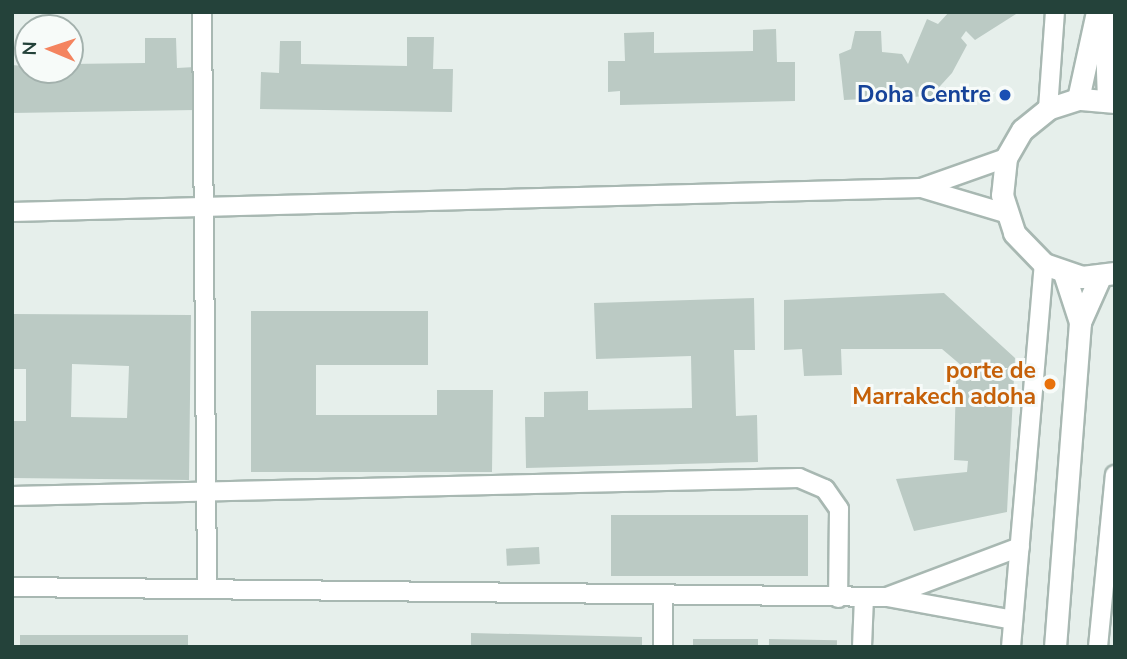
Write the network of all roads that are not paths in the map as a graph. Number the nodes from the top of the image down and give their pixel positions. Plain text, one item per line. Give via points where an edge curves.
1 (202, 12) edge
2 (1055, 12) edge
3 (1097, 12) edge
4 (1105, 12) edge
5 (1078, 99) junction
6 (1111, 101) edge
7 (1048, 109) junction
8 (1006, 158) junction
9 (920, 188) junction
10 (204, 210) junction
11 (12, 212) edge
12 (1005, 213) junction
13 (1044, 264) junction
14 (1065, 273) junction
15 (1107, 275) edge
16 (1080, 322) junction
17 (1115, 475) edge
18 (210, 492) junction
19 (12, 496) edge
20 (1020, 547) junction
21 (1111, 548) edge
22 (12, 587) edge
23 (207, 589) junction
24 (663, 596) junction
25 (887, 597) junction
26 (838, 598) junction
27 (864, 598) junction
28 (1013, 620) junction
29 (663, 647) edge
30 (862, 647) edge
31 (1011, 647) edge
32 (1055, 647) edge
33 (1098, 647) edge

1 - 10 street
2 - 7 street
3 - 5 main road
4 - 6 main road
5 - 6 main road
5 - 7 main road
7 - 8 main road via 1022,130
8 - 9 street
8 - 12 main road
9 - 10 street
9 - 12 street
10 - 11 street
10 - 18 street
12 - 13 main road via 1027,251
13 - 14 main road
13 - 20 street
14 - 15 main road
14 - 16 main road
15 - 16 main road
16 - 32 main road
17 - 21 street
18 - 19 street
18 - 23 street
18 - 26 street via 799,478 825,489 839,509
20 - 25 street
20 - 28 street
21 - 33 street
22 - 23 street
23 - 24 street
24 - 26 street
24 - 29 street
25 - 27 street
25 - 28 street
26 - 27 street
27 - 30 street
28 - 31 street

